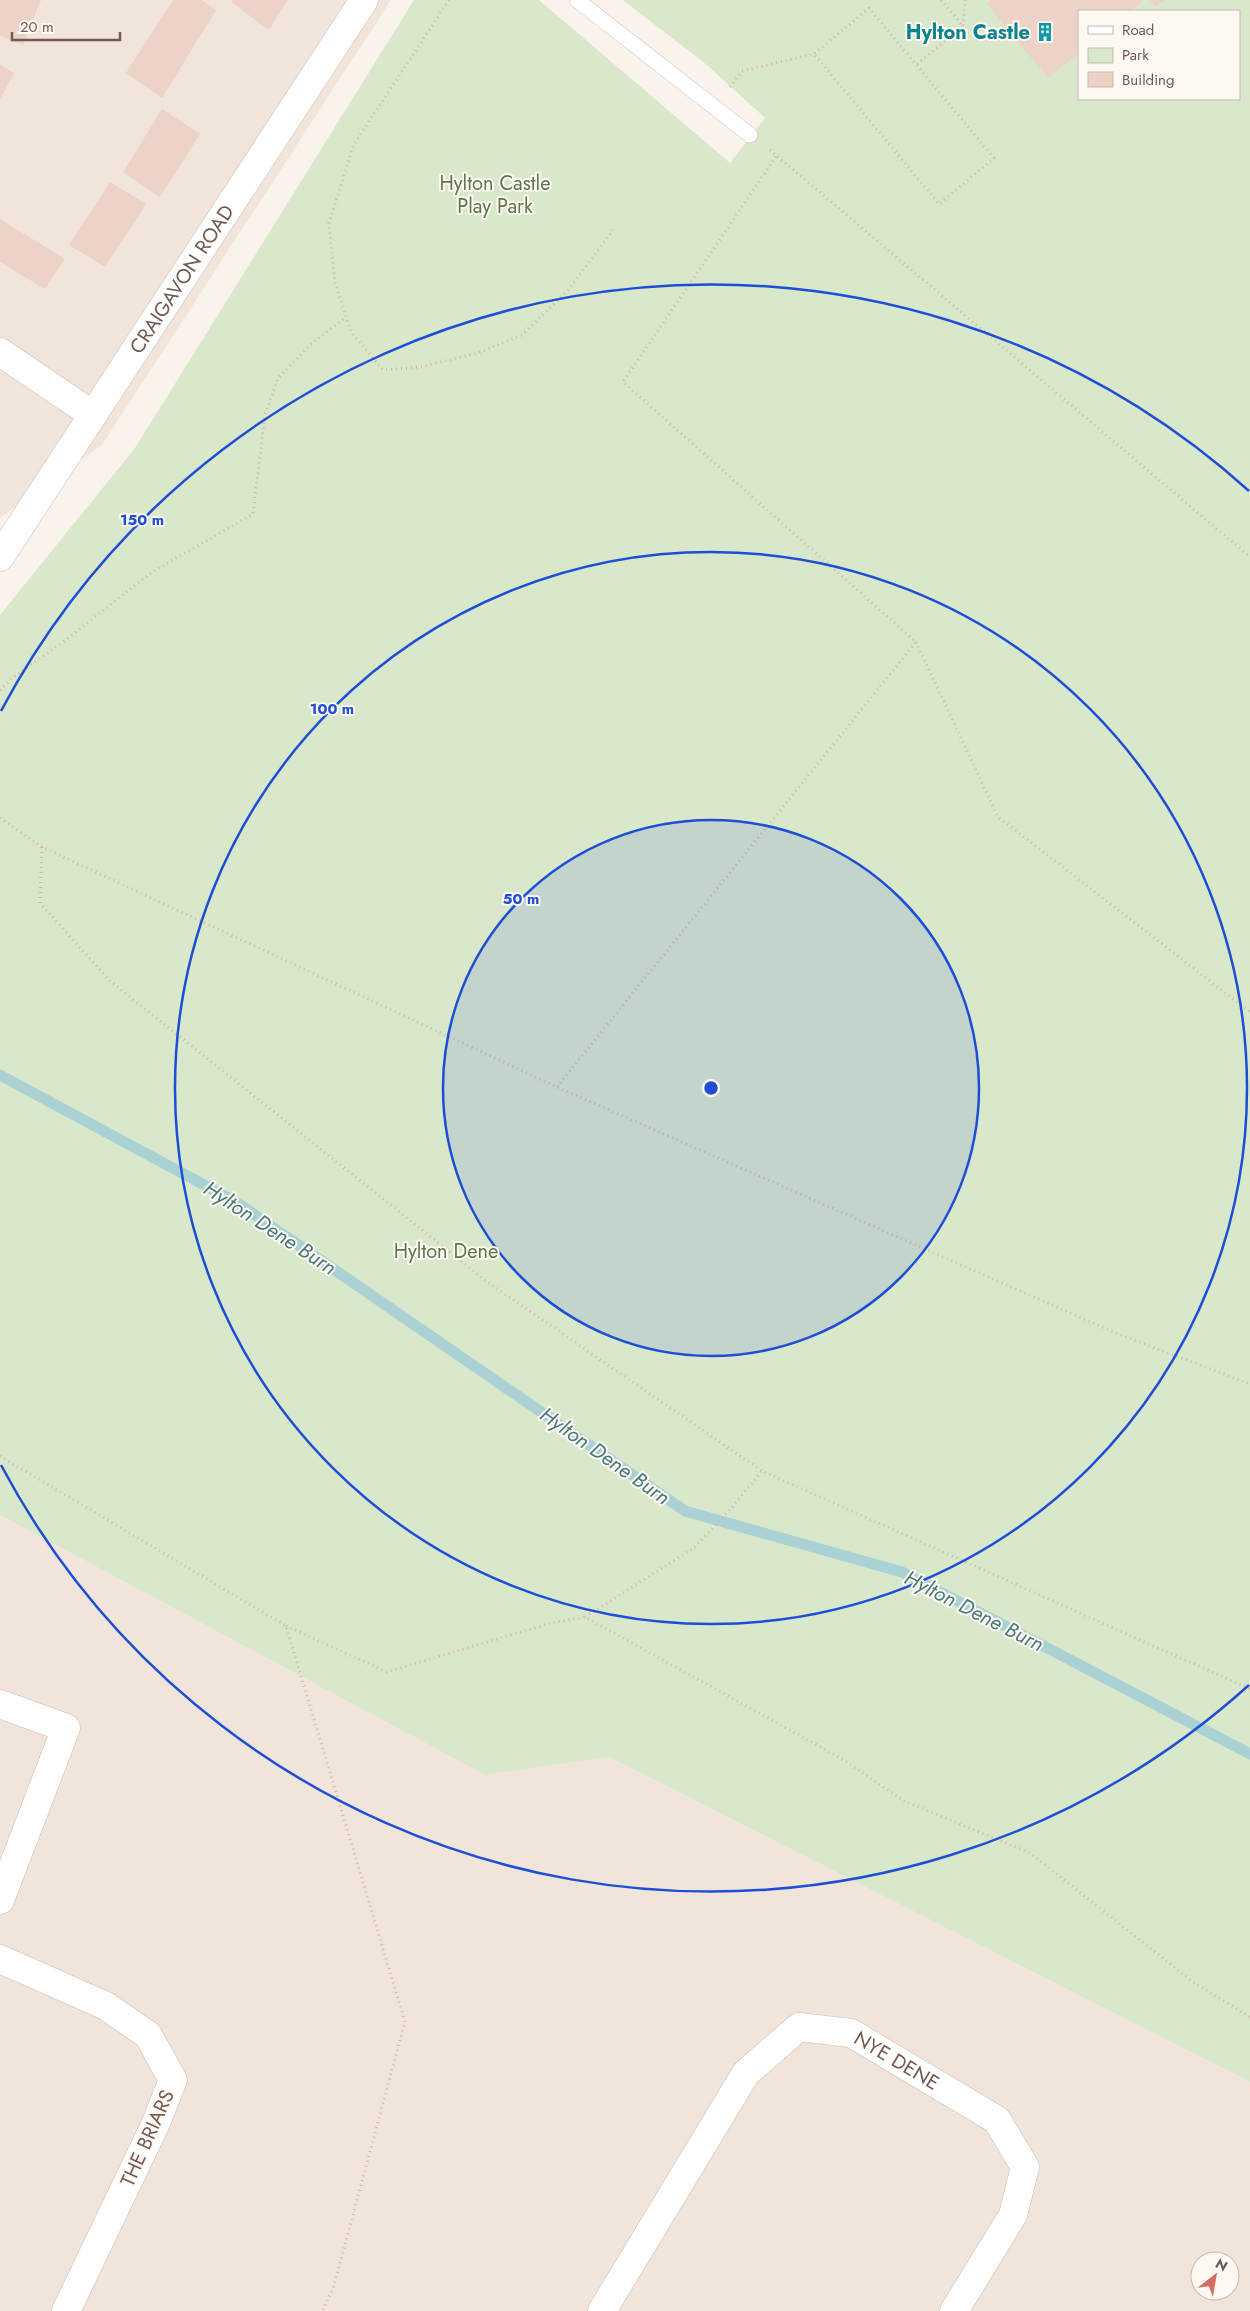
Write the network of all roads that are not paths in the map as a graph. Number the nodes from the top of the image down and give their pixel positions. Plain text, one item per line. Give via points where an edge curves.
1 (364, 0) edge
2 (577, 0) edge
3 (750, 135) road end
4 (0, 352) edge
5 (93, 415) junction
6 (0, 557) edge
7 (0, 1704) edge
8 (0, 1900) edge
9 (0, 1960) edge
10 (66, 2311) edge
11 (602, 2311) edge
12 (954, 2311) edge

1 - 5 street, CRAIGAVON ROAD
2 - 3 lane
4 - 5 street
5 - 6 street, CRAIGAVON ROAD
7 - 8 street via 66,1728
9 - 10 street, THE BRIARS via 106,2006 148,2035 173,2080 155,2125
11 - 12 street, NYE DENE via 746,2072 799,2027 851,2033 997,2120 1025,2167 1013,2215

